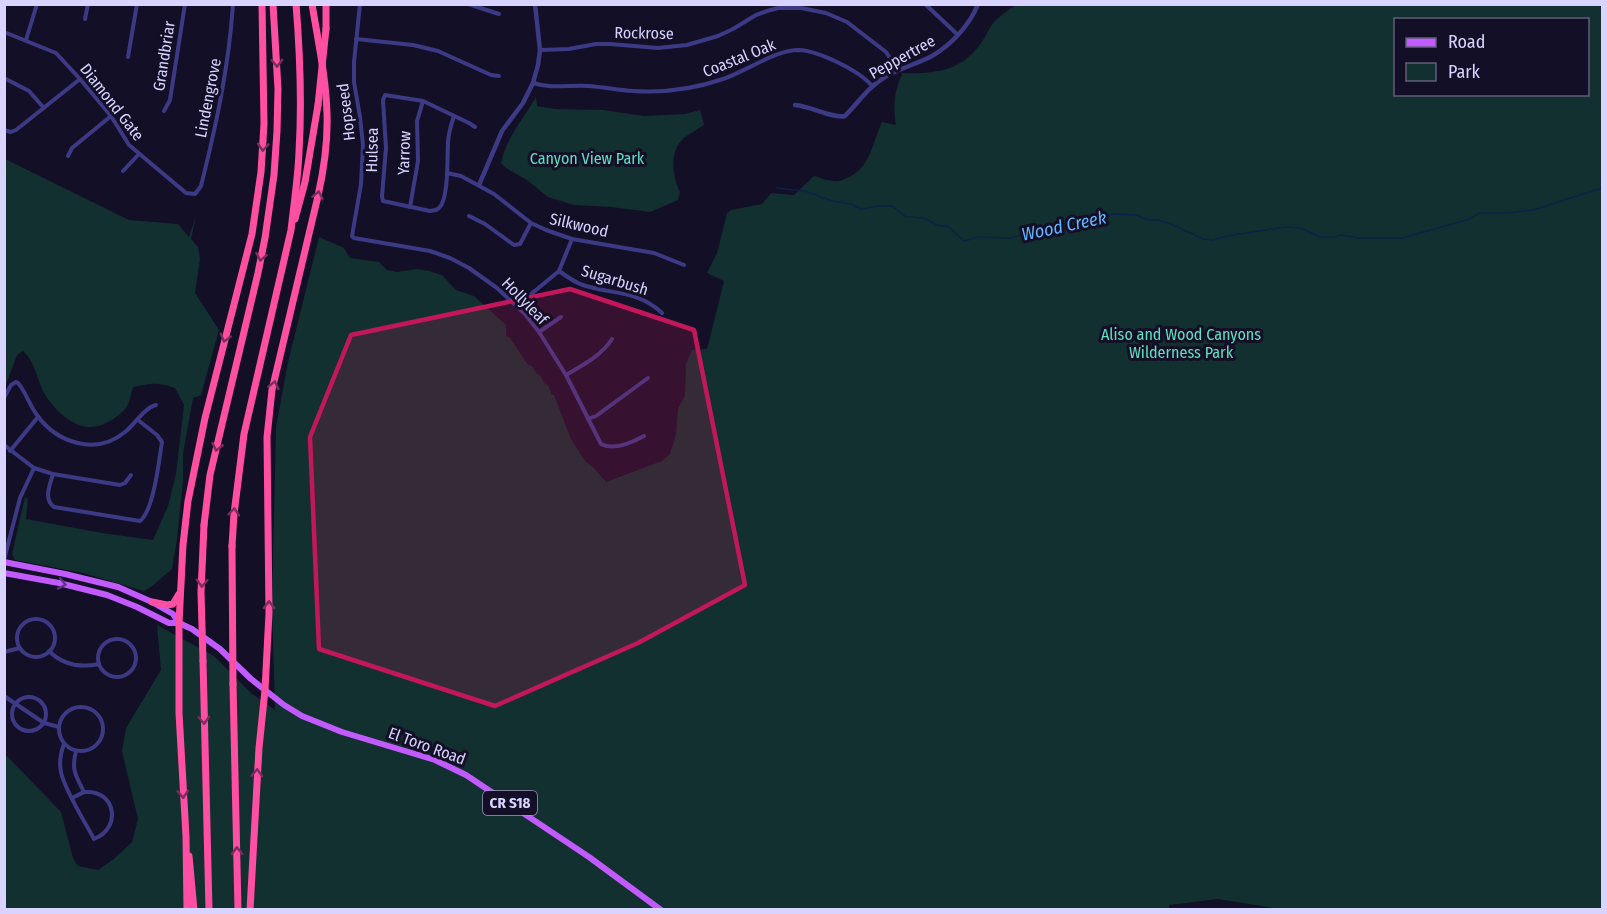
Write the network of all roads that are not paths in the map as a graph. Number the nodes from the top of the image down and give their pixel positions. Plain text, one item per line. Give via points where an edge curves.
1 (37, 4) edge
2 (88, 4) edge
3 (137, 4) edge
4 (185, 4) edge
5 (233, 4) edge
6 (262, 4) edge
7 (273, 4) edge
8 (296, 4) edge
9 (312, 4) edge
10 (326, 4) edge
11 (360, 4) edge
12 (468, 4) edge
13 (535, 4) edge
14 (925, 4) edge
15 (978, 4) edge
16 (499, 14) dead end
17 (84, 19) dead end
18 (4, 32) edge
19 (958, 35) junction
20 (356, 39) junction
21 (26, 40) junction
22 (540, 50) junction
23 (128, 57) dead end
24 (898, 70) junction
25 (499, 76) dead end
26 (4, 78) edge
27 (80, 78) junction
28 (533, 83) junction
29 (872, 86) junction
30 (423, 101) junction
31 (795, 105) dead end
32 (44, 108) junction
33 (164, 111) dead end
34 (111, 116) junction
35 (454, 116) junction
36 (475, 127) dead end
37 (4, 130) edge
38 (139, 154) junction
39 (68, 156) dead end
40 (123, 171) dead end
41 (447, 173) junction
42 (479, 185) junction
43 (195, 194) joint
44 (410, 207) junction
45 (469, 216) dead end
46 (354, 217) joint
47 (531, 223) junction
48 (291, 230) junction
49 (572, 239) junction
50 (684, 265) dead end
51 (560, 272) junction
52 (518, 307) junction
53 (662, 313) dead end
54 (561, 318) dead end
55 (539, 332) junction
56 (612, 339) dead end
57 (566, 375) junction
58 (648, 378) dead end
59 (4, 398) edge
60 (156, 405) dead end
61 (38, 417) junction
62 (588, 419) junction
63 (138, 420) junction
64 (644, 436) dead end
65 (4, 445) edge
66 (10, 451) junction
67 (34, 468) junction
68 (53, 474) junction
69 (131, 475) dead end
70 (4, 561) edge
71 (4, 573) edge
72 (180, 591) junction
73 (152, 602) junction
74 (179, 622) junction
75 (20, 648) junction
76 (49, 651) junction
77 (4, 652) edge
78 (99, 664) junction
79 (265, 690) junction
80 (4, 696) edge
81 (14, 704) junction
82 (44, 723) junction
83 (59, 728) junction
84 (64, 744) junction
85 (76, 751) junction
86 (84, 792) junction
87 (72, 798) junction
88 (186, 836) junction
89 (187, 909) edge
90 (194, 909) edge
91 (209, 909) edge
92 (238, 909) edge
93 (250, 909) edge
94 (661, 909) edge

1 - 21 street
2 - 17 street
3 - 23 street
4 - 33 street, Grandbriar via 170,100
5 - 43 street, Lindengrove via 223,92 201,186
6 -> 72 highway via 264,124 258,193 252,234 188,501
7 -> 91 highway, bridge via 278,89 274,175 258,273 210,475 204,525 201,592
8 - 48 highway via 300,132
79 -> 9 highway via 269,613 268,414 324,170 327,141 326,94
10 - 48 highway, bridge via 318,105 305,182
11 - 20 street, Hopseed
12 - 16 street
13 - 22 street
14 - 19 street
15 - 19 street, Peppertree
18 - 21 street, Diamond Gate
19 - 24 street, Peppertree via 932,56
20 - 25 street via 438,51
20 - 46 street, Hopseed via 354,82 363,145
21 - 27 street, Diamond Gate via 56,54
22 - 24 street, Rockrose via 596,44 658,48 687,45 718,36 767,11 801,8 848,22 886,52
22 - 28 street
24 - 29 street, Peppertree
26 - 32 street via 29,91
27 - 32 street
27 - 34 street, Diamond Gate
28 - 29 street, Coastal Oak via 648,92 681,90 727,78 777,54 801,50 858,73
28 - 42 street via 502,131
29 - 31 street, Peppertree via 845,116
30 - 35 street
30 - 44 street, Yarrow via 417,121 418,161
30 - 44 street, Hulsea via 385,95 382,100 386,163 383,201
32 - 37 street via 16,130
34 - 38 street, Diamond Gate
34 - 39 street via 72,147
35 - 36 street
35 - 41 street
38 - 40 street
38 - 43 street, Diamond Gate via 186,193
41 - 42 street, Silkwood
41 - 44 street via 441,206 435,210
42 - 47 street, Silkwood
45 - 47 street via 516,246
46 - 52 street, Hollyleaf via 354,238 450,258 469,267
47 - 49 street, Silkwood
92 -> 48 highway, bridge via 233,684 235,502 244,434
49 - 50 street, Silkwood via 654,253
49 - 51 street
51 - 52 street
51 - 53 street, Sugarbush via 580,284 645,300
52 - 55 street, Hollyleaf
54 - 55 street
55 - 57 street, Hollyleaf
56 - 57 street via 589,361
57 - 62 street, Hollyleaf
58 - 62 street
59 - 61 street via 11,385 20,384
60 - 63 street
61 - 63 street via 64,438 88,445 116,439
61 - 66 street
62 - 64 street, Hollyleaf via 605,447 632,443
63 - 68 street via 162,442 149,506 140,521 54,507 48,498
65 - 66 street
66 - 67 street
67 - 68 street
67 - 70 street via 20,498
68 - 69 street via 120,485
70 - 73 main road, El Toro Road / CR S18 via 118,587
71 -> 74 main road, El Toro Road / CR S18 via 92,591 169,623
72 - 73 highway via 173,604
72 - 74 highway
73 - 74 main road, El Toro Road / CR S18
74 - 79 main road, El Toro Road / CR S18 via 220,649
74 -> 88 highway
75 - 76 street via 32,656
75 - 76 street via 17,637 22,625 38,619 53,629 55,640
75 - 77 street
76 - 78 street via 76,666
78 - 78 street via 106,674 117,677 132,669 136,658 127,642 110,640 101,647
93 -> 79 highway
79 - 94 main road, El Toro Road / CR S18 via 316,723 427,757 466,775
80 - 81 street
81 - 82 street
81 - 82 street via 24,697 41,701 46,711
81 - 82 street via 12,720 20,728 30,731
82 - 83 street
83 - 84 street
83 - 85 street via 65,714 77,707 91,709 101,719 103,726 96,746
84 - 85 street
84 - 87 street via 61,775
85 - 86 street via 74,773
86 - 87 street
86 - 87 street via 96,793 110,804 113,816 102,836 94,839
88 - 89 highway
88 - 90 highway

